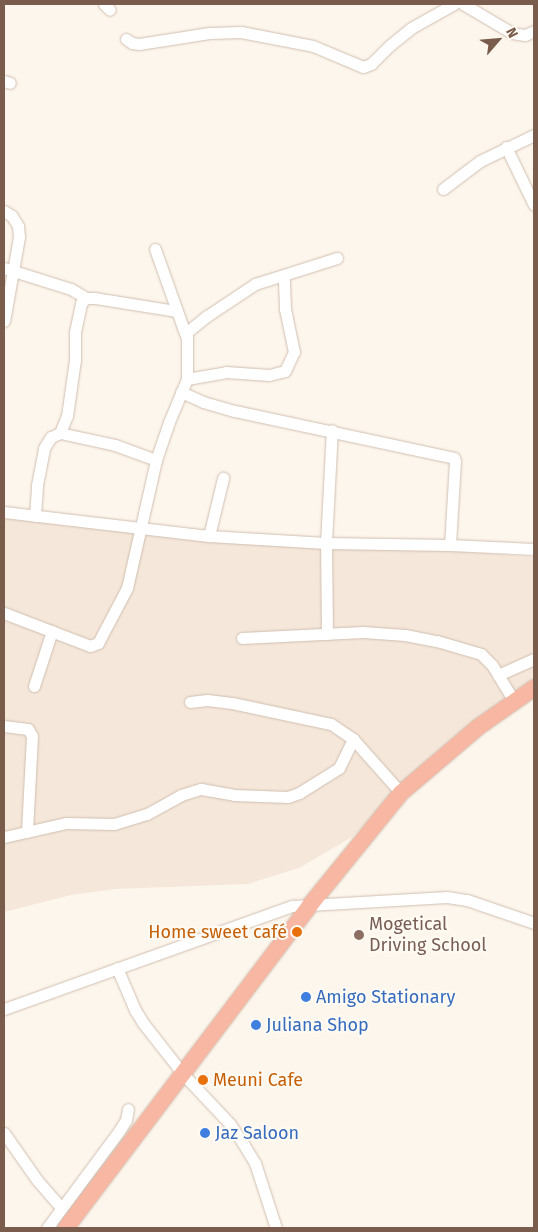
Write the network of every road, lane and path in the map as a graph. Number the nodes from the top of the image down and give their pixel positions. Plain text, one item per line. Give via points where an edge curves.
1 (454, 4) edge
2 (463, 4) edge
3 (534, 31) edge
4 (126, 39) dead end
5 (534, 135) edge
6 (506, 148) junction
7 (443, 189) dead end
8 (534, 205) edge
9 (4, 210) edge
10 (155, 249) dead end
11 (336, 258) dead end
12 (8, 269) edge
13 (284, 275) junction
14 (86, 298) junction
15 (176, 311) junction
16 (4, 321) edge
17 (186, 336) junction
18 (186, 379) junction
19 (181, 392) junction
20 (332, 430) junction
21 (60, 433) junction
22 (156, 460) junction
23 (223, 478) dead end
24 (4, 512) edge
25 (35, 516) junction
26 (140, 529) junction
27 (209, 536) junction
28 (326, 543) junction
29 (450, 545) junction
30 (534, 549) edge
31 (4, 613) edge
32 (52, 630) junction
33 (327, 634) junction
34 (242, 638) dead end
35 (534, 659) edge
36 (498, 675) junction
37 (34, 686) dead end
38 (534, 688) edge
39 (514, 701) junction
40 (190, 702) dead end
41 (4, 726) edge
42 (353, 739) junction
43 (401, 793) junction
44 (27, 832) junction
45 (4, 837) edge
46 (310, 905) junction
47 (534, 923) edge
48 (117, 968) junction
49 (4, 1009) edge
50 (183, 1074) junction
51 (128, 1109) dead end
52 (4, 1133) edge
53 (61, 1208) junction
54 (47, 1228) edge
55 (66, 1228) edge
56 (276, 1228) edge

1 - 4 street via 404,33 371,64 363,67 313,46 241,32 209,33 136,44
2 - 3 street via 512,33 526,35
5 - 6 street
6 - 7 street via 480,161
6 - 8 street
9 - 12 street via 18,226 19,237
10 - 15 street
11 - 13 street
12 - 14 street via 71,289
12 - 16 street
13 - 17 street via 255,284 194,325
13 - 18 street via 285,308 294,352 285,371 269,375 226,372
14 - 15 street
14 - 21 street via 77,316 75,360 68,408
15 - 17 street
17 - 18 street
18 - 19 street
19 - 20 street via 235,411
19 - 22 street
20 - 28 street
20 - 29 street via 454,458
21 - 22 street via 115,445
21 - 25 street via 51,437 44,448
22 - 26 street
23 - 27 street
24 - 25 street
25 - 26 street
26 - 27 street
26 - 32 street via 127,588 98,644 90,646
27 - 28 street
28 - 29 street
28 - 33 street
29 - 30 street
31 - 32 street
32 - 37 street
33 - 34 street
33 - 36 street via 390,633 437,642 480,654
35 - 36 street
36 - 39 street
38 - 39 highway
39 - 43 highway
40 - 42 street via 232,703 331,724
41 - 44 street via 28,729 32,736
42 - 43 street
42 - 44 street via 339,768 288,797 234,795 202,789 181,795 147,814 114,824 66,823
43 - 46 highway
44 - 45 street
46 - 47 street via 447,897 467,900
46 - 48 street via 292,906
46 - 50 highway
48 - 49 street
48 - 50 street via 134,1010
50 - 55 highway
50 - 56 street via 230,1124 255,1163
51 - 53 street via 119,1131
52 - 53 street
53 - 54 street

